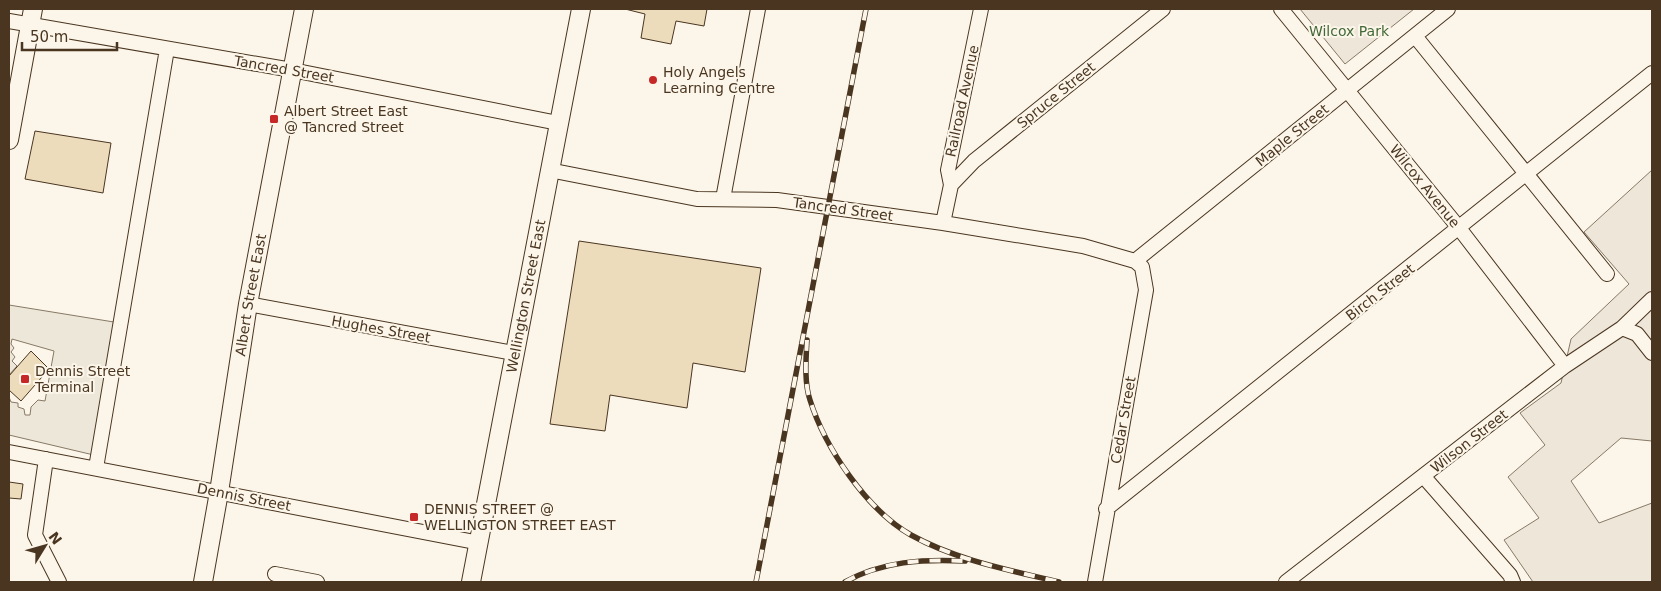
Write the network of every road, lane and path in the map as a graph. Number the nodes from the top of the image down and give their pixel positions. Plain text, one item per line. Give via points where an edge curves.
1 (304, 9) edge
2 (580, 9) edge
3 (758, 9) edge
4 (981, 9) edge
5 (1163, 9) edge
6 (1281, 9) edge
7 (1448, 9) edge
8 (32, 17) edge
9 (9, 21) edge
10 (1415, 36) junction
11 (167, 49) junction
12 (292, 70) junction
13 (1652, 73) edge
14 (1346, 91) junction
15 (558, 123) junction
16 (9, 140) edge
17 (549, 170) junction
18 (1526, 175) junction
19 (951, 184) junction
20 (723, 199) junction
21 (943, 223) junction
22 (1459, 228) junction
23 (1135, 260) junction
24 (1608, 274) dead end
25 (1652, 299) edge
26 (248, 304) junction
27 (1622, 328) junction
28 (514, 353) junction
29 (1652, 353) edge
30 (1565, 366) junction
31 (9, 452) edge
32 (46, 459) junction
33 (96, 468) junction
34 (1424, 477) junction
35 (219, 492) junction
36 (1106, 509) junction
37 (480, 543) junction
38 (275, 574) dead end
39 (59, 582) edge
40 (203, 582) edge
41 (317, 582) edge
42 (471, 582) edge
43 (1094, 582) edge
44 (1286, 582) edge
45 (1513, 582) edge

1 - 12 main road, Albert Street East
2 - 15 main road, Wellington Street East
3 - 20 street
4 - 19 street, Railroad Avenue via 948,170
5 - 19 street, Spruce Street via 974,161
6 - 14 street, Wilcox Avenue
7 - 10 street, Maple Street
8 - 9 street, Tancred Street
8 - 11 street, Tancred Street
8 - 16 main road
10 - 14 street, Maple Street
10 - 18 street
11 - 12 street, Tancred Street
11 - 33 street
12 - 15 street, Tancred Street
12 - 26 main road, Albert Street East
13 - 18 street, Birch Street
14 - 22 street, Wilcox Avenue
14 - 23 street, Maple Street
15 - 17 main road, Wellington Street East
17 - 20 street, Tancred Street via 697,199
17 - 28 main road, Wellington Street East
18 - 22 street, Birch Street
18 - 24 street
19 - 21 street, Railroad Avenue
20 - 21 street, Tancred Street via 777,200
21 - 23 street, Tancred Street via 1083,246
22 - 30 street, Wilcox Avenue
22 - 36 street, Birch Street
23 - 36 street, Cedar Street via 1142,267 1146,290
25 - 27 street, Wilson Street
26 - 28 street, Hughes Street
26 - 35 main road, Albert Street East
27 - 29 street via 1637,334
27 - 30 street, Wilson Street
28 - 37 main road, Wellington Street East
30 - 34 street, Wilson Street
31 - 32 street, Dennis Street
32 - 33 street, Dennis Street
32 - 39 street via 35,535
33 - 35 street, Dennis Street
34 - 44 street, Wilson Street
34 - 45 street
35 - 37 street, Dennis Street
35 - 40 main road, Albert Street East
36 - 43 street, Cedar Street
37 - 42 main road, Wellington Street East
38 - 41 street

